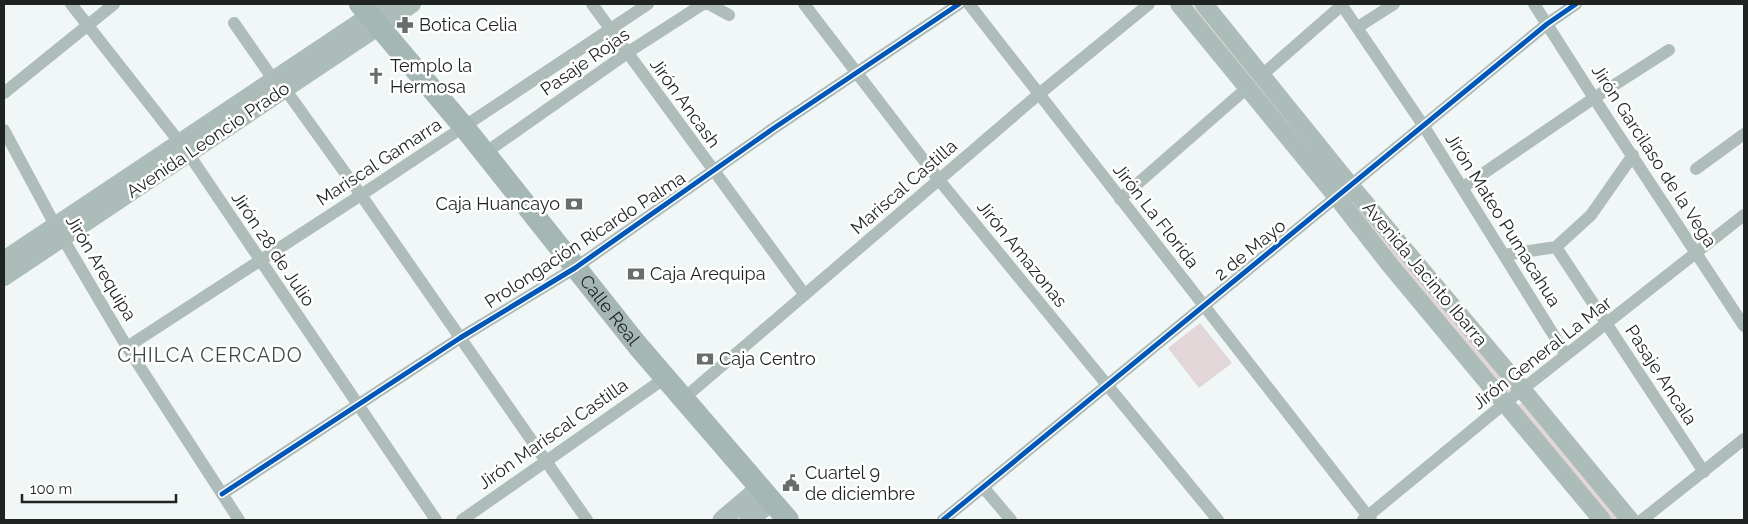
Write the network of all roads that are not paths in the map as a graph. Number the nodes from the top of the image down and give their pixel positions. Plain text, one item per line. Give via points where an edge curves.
1 (71, 4) edge
2 (114, 4) edge
3 (412, 4) edge
4 (592, 4) edge
5 (648, 4) edge
6 (708, 4) edge
7 (804, 4) edge
8 (959, 4) edge
9 (969, 4) edge
10 (1150, 4) edge
11 (1179, 4) edge
12 (1204, 4) edge
13 (1342, 4) edge
14 (1394, 4) edge
15 (1534, 4) edge
16 (1576, 4) edge
17 (374, 12) edge
18 (729, 14) dead end
19 (234, 23) dead end
20 (1547, 24) junction
21 (88, 26) junction
22 (1358, 28) junction
23 (610, 29) junction
24 (1669, 50) dead end
25 (627, 53) junction
26 (857, 73) junction
27 (1262, 75) junction
28 (279, 84) junction
29 (1247, 88) junction
30 (4, 93) edge
31 (1039, 94) junction
32 (1594, 98) junction
33 (1423, 125) junction
34 (464, 127) junction
35 (4, 130) edge
36 (1744, 134) edge
37 (184, 148) junction
38 (485, 153) junction
39 (1633, 155) junction
40 (1696, 169) dead end
41 (714, 171) junction
42 (939, 180) junction
43 (1350, 185) junction
44 (1462, 188) junction
45 (361, 195) junction
46 (1336, 196) junction
47 (1120, 199) junction
48 (1744, 215) edge
49 (59, 231) junction
50 (1556, 248) junction
51 (1407, 252) junction
52 (1697, 254) junction
53 (1504, 255) junction
54 (4, 260) edge
55 (260, 260) junction
56 (1390, 265) junction
57 (575, 268) junction
58 (4, 277) edge
59 (805, 295) junction
60 (1204, 306) junction
61 (1607, 324) junction
62 (1744, 326) edge
63 (460, 338) junction
64 (127, 347) junction
65 (1566, 355) junction
66 (665, 378) junction
67 (1107, 386) junction
68 (1522, 390) junction
69 (683, 399) junction
70 (1505, 403) junction
71 (357, 405) junction
72 (1744, 439) edge
73 (545, 460) junction
74 (1704, 472) junction
75 (983, 487) junction
76 (222, 494) junction
77 (766, 494) junction
78 (1211, 518) edge
79 (1367, 519) edge
80 (239, 520) edge
81 (436, 520) edge
82 (462, 520) edge
83 (587, 520) edge
84 (722, 520) edge
85 (749, 520) edge
86 (788, 520) edge
87 (943, 520) edge
88 (1011, 520) edge
89 (1602, 520) edge
90 (1630, 520) edge
91 (1642, 520) edge

1 - 21 street, Jirón 28 de Julio
2 - 21 street
3 - 17 street, Avenida Leoncio Prado
4 - 23 street, Jirón Ancash
5 - 23 street, Mariscal Gamarra
6 - 18 street, Pasaje Rojas
6 - 25 street, Pasaje Rojas via 703,4
7 - 26 street, Jirón Amazonas
8 - 26 street, Prolongación Ricardo Palma
9 - 31 street, Jirón La Florida
10 - 31 street, Mariscal Castilla
11 - 29 street, Avenida Jacinto Ibarra
12 - 27 street, Avenida Jacinto Ibarra
13 - 22 street, Jirón Mateo Pumacahua
13 - 27 street
14 - 22 street
15 - 20 street, Jirón Garcilaso de la Vega
16 - 20 street, 2 de Mayo
17 - 28 street, Avenida Leoncio Prado
17 - 34 highway, Calle Real
19 - 28 street
20 - 32 street, Jirón Garcilaso de la Vega
20 - 33 street, 2 de Mayo
21 - 30 street
21 - 37 street, Jirón 28 de Julio
22 - 33 street, Jirón Mateo Pumacahua
23 - 25 street, Jirón Ancash
23 - 34 street, Mariscal Gamarra
24 - 32 street
25 - 38 street, Pasaje Rojas
25 - 41 street, Jirón Ancash
26 - 41 street, Prolongación Ricardo Palma
26 - 42 street, Jirón Amazonas
27 - 43 street, Avenida Jacinto Ibarra
28 - 37 street, Avenida Leoncio Prado
28 - 45 street
29 - 46 street, Avenida Jacinto Ibarra
29 - 47 street
31 - 42 street, Mariscal Castilla
31 - 47 street, Jirón La Florida
32 - 39 street, Jirón Garcilaso de la Vega
32 - 44 street
33 - 43 street, 2 de Mayo
33 - 44 street, Jirón Mateo Pumacahua
34 - 38 highway, Calle Real
34 - 45 street, Mariscal Gamarra
35 - 49 street, Jirón Arequipa
36 - 40 street
37 - 49 street, Avenida Leoncio Prado
37 - 55 street, Jirón 28 de Julio
38 - 57 highway, Calle Real
39 - 50 street via 1591,215
39 - 52 street, Jirón Garcilaso de la Vega
41 - 57 street, Prolongación Ricardo Palma
41 - 59 street, Jirón Ancash
42 - 59 street, Mariscal Castilla
42 - 67 street, Jirón Amazonas
43 - 46 street, 2 de Mayo
43 - 51 street, Avenida Jacinto Ibarra
44 - 53 street, Jirón Mateo Pumacahua
45 - 55 street, Mariscal Gamarra
45 - 63 street
46 - 56 street, Avenida Jacinto Ibarra
46 - 60 street, 2 de Mayo
47 - 60 street, Jirón La Florida
48 - 52 street, Jirón General La Mar
49 - 54 street, Avenida Leoncio Prado
49 - 58 street, Avenida Leoncio Prado
49 - 64 street, Jirón Arequipa
50 - 53 street
50 - 61 street, Pasaje Ancala
51 - 56 street
51 - 68 street, Avenida Jacinto Ibarra
52 - 61 street, Jirón General La Mar
52 - 62 street, Jirón Garcilaso de la Vega
53 - 65 street, Jirón Mateo Pumacahua
55 - 64 street, Mariscal Gamarra
55 - 71 street, Jirón 28 de Julio
56 - 70 street, Avenida Jacinto Ibarra
57 - 63 street, Prolongación Ricardo Palma
57 - 66 highway, Calle Real
59 - 69 street, Mariscal Castilla
60 - 67 street, 2 de Mayo
60 - 79 street, Jirón La Florida
61 - 65 street, Jirón General La Mar
61 - 74 street, Pasaje Ancala
63 - 71 street, Prolongación Ricardo Palma
63 - 73 street
64 - 76 street, Jirón Arequipa
65 - 68 street, Jirón General La Mar
66 - 69 highway, Calle Real
66 - 73 street, Jirón Mariscal Castilla
67 - 75 street, 2 de Mayo
67 - 78 street, Jirón Amazonas
68 - 70 street, Jirón General La Mar
68 - 90 street, Avenida Jacinto Ibarra
69 - 77 highway, Calle Real
70 - 79 street, Jirón General La Mar
70 - 89 street, Avenida Jacinto Ibarra
71 - 76 street, Prolongación Ricardo Palma
71 - 81 street, Jirón 28 de Julio
72 - 74 street
73 - 82 street, Jirón Mariscal Castilla
73 - 83 street
74 - 91 street
75 - 87 street, 2 de Mayo
75 - 88 street
76 - 80 street, Jirón Arequipa
77 - 84 main road
77 - 85 main road
77 - 86 highway, Calle Real

